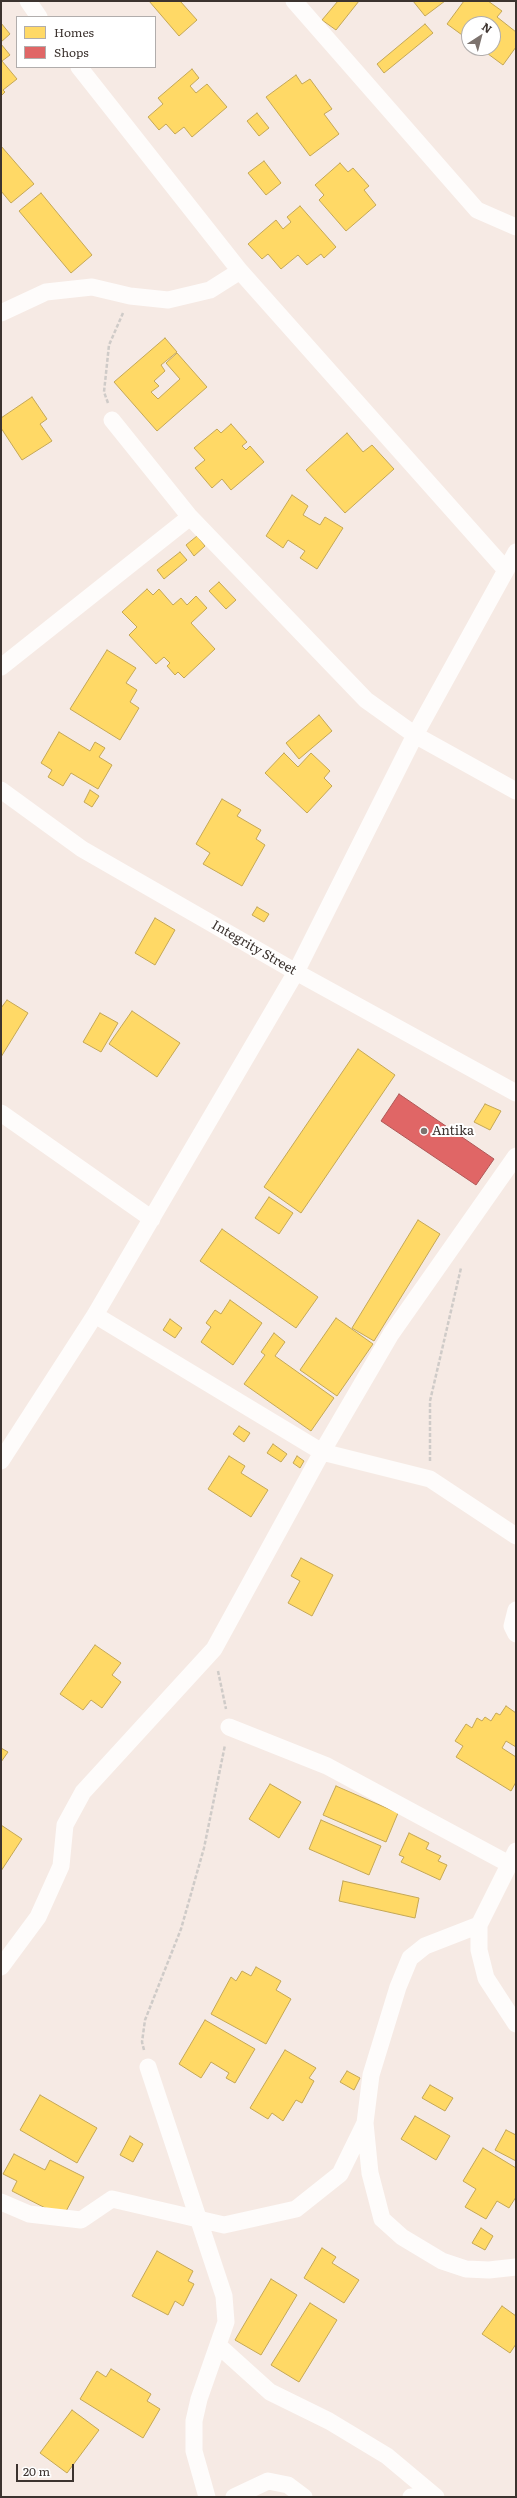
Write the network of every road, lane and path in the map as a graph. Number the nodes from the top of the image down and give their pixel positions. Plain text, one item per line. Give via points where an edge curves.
1 (28, 1) edge
2 (294, 1) edge
3 (38, 16) edge
4 (80, 68) edge
5 (516, 227) edge
6 (240, 271) junction
7 (130, 296) junction
8 (1, 313) edge
9 (112, 420) joint
10 (190, 517) junction
11 (516, 552) edge
12 (506, 570) junction
13 (1, 667) edge
14 (415, 735) junction
15 (1, 790) edge
16 (516, 791) edge
17 (296, 972) junction
18 (516, 1093) edge
19 (1, 1113) edge
20 (516, 1156) edge
21 (152, 1219) junction
22 (462, 1261) dead end
23 (95, 1315) junction
24 (322, 1452) junction
25 (1, 1461) edge
26 (430, 1479) junction
27 (516, 1536) edge
28 (516, 1610) edge
29 (516, 1634) edge
30 (214, 1649) junction
31 (229, 1727) junction
32 (513, 1857) edge
33 (479, 1925) junction
34 (1, 1967) edge
35 (516, 2024) edge
36 (148, 2067) joint
37 (365, 2122) junction
38 (1, 2202) edge
39 (198, 2218) junction
40 (516, 2267) edge
41 (219, 2346) junction
42 (207, 2497) edge
43 (234, 2497) edge
44 (304, 2497) edge
45 (411, 2497) edge
46 (430, 2497) edge
47 (436, 2497) edge

1 - 3 street
2 - 5 street via 477,210
4 - 6 street
6 - 7 street via 210,290 168,300
6 - 12 street
7 - 8 street via 92,287 46,292
7 - 9 path via 109,344 104,392
9 - 10 street
10 - 13 street
10 - 14 street via 366,700
11 - 12 street
12 - 14 street
14 - 16 street
14 - 17 street
15 - 17 street, Integrity Street via 82,849
17 - 18 street, Integrity Street
17 - 21 street
19 - 21 street
20 - 24 street via 391,1334
21 - 23 street
22 - 26 path via 430,1401
23 - 24 street
23 - 25 street
24 - 26 street
24 - 30 street
26 - 27 street
28 - 29 street via 512,1626
30 - 31 path
30 - 34 street via 83,1792 66,1825 61,1866 38,1917
31 - 32 street via 327,1766
31 - 36 path via 204,1848 181,1929 144,2020 142,2042
32 - 33 street
33 - 35 street via 479,1950 486,1978
33 - 37 street via 450,1934 425,1946 410,1958 371,2075
36 - 39 street
37 - 39 street via 340,2174 296,2209 224,2225
37 - 40 street via 370,2172 382,2219 402,2237 442,2261 466,2269
38 - 39 street via 29,2214 81,2220 112,2199
39 - 41 street via 224,2296 226,2322
41 - 42 street via 199,2399 194,2421 194,2451
41 - 47 street via 270,2392 329,2421 387,2456
43 - 44 street via 268,2481 288,2485
45 - 46 street

